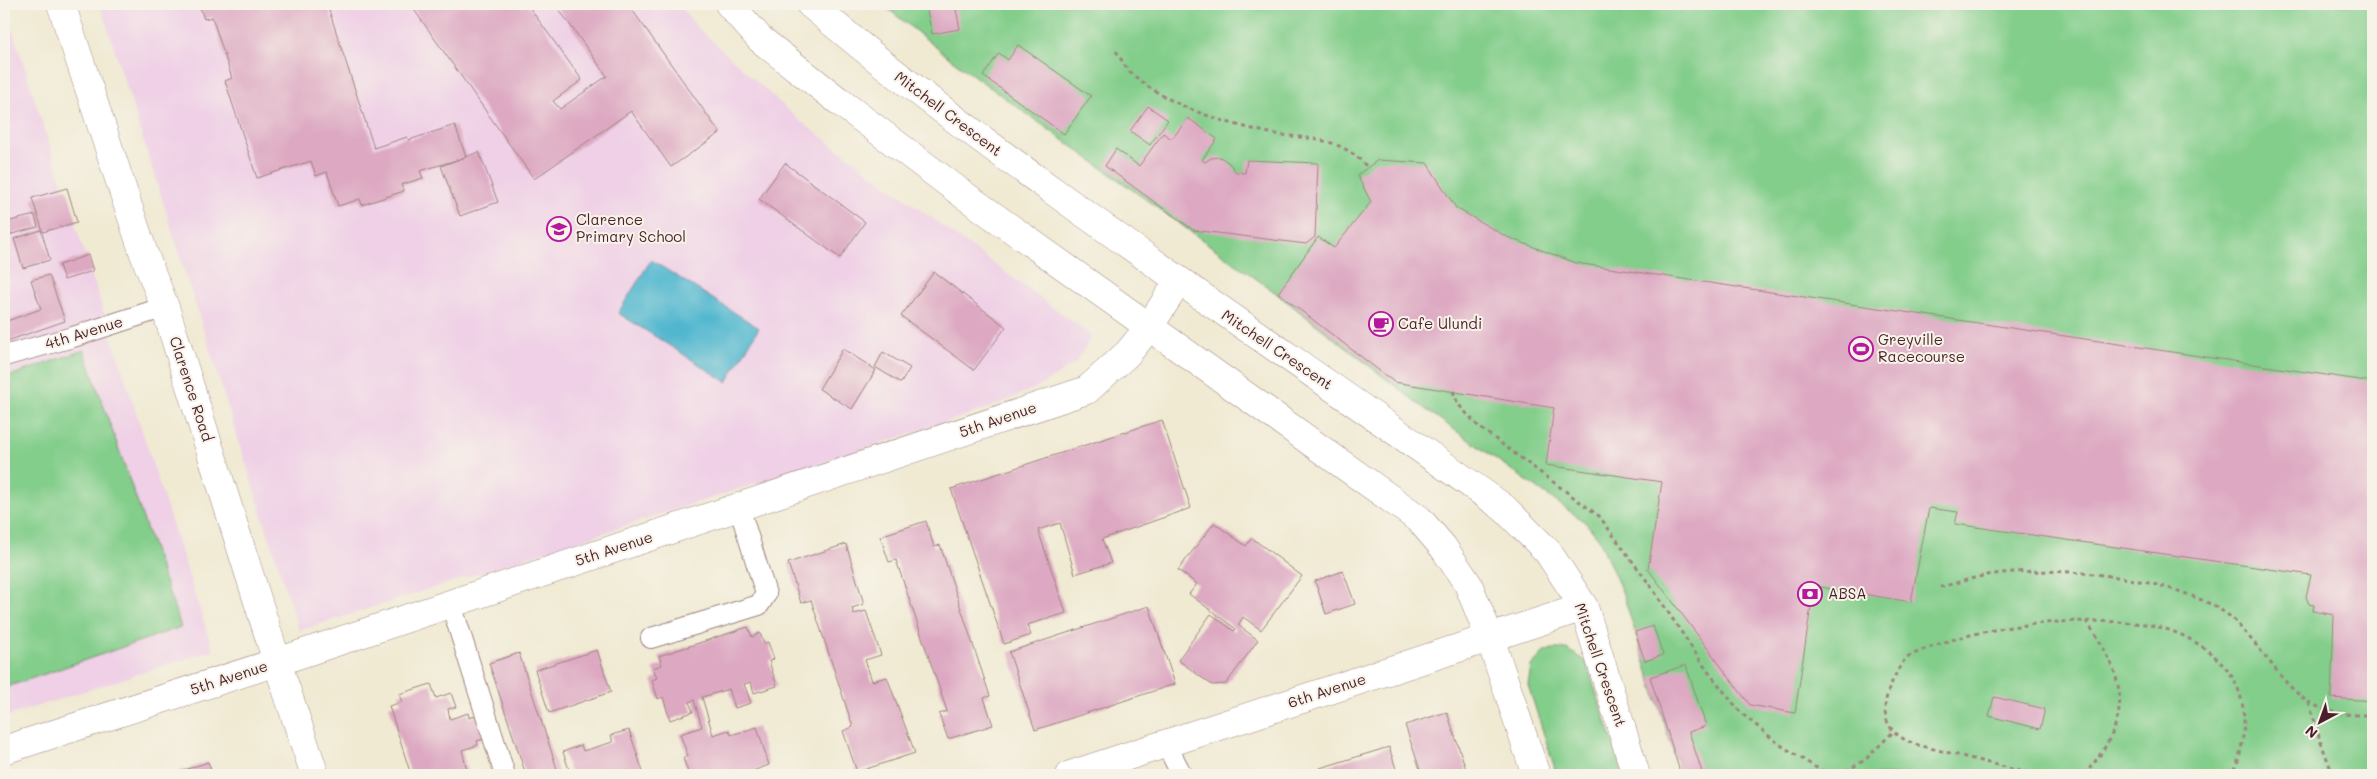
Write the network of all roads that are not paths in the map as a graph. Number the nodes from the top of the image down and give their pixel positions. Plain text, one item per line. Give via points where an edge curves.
1 (61, 4) edge
2 (729, 4) edge
3 (810, 4) edge
4 (1178, 282) junction
5 (165, 307) junction
6 (1149, 327) junction
7 (4, 356) edge
8 (740, 507) junction
9 (451, 604) junction
10 (1584, 608) junction
11 (651, 638) dead end
12 (1490, 638) junction
13 (277, 662) junction
14 (1166, 744) junction
15 (4, 750) edge
16 (315, 775) edge
17 (505, 775) edge
18 (1070, 775) edge
19 (1182, 775) edge
20 (1536, 775) edge
21 (1636, 775) edge

1 - 5 street, Clarence Road via 144,254
2 - 6 street via 760,39 840,102
3 - 4 street, Mitchell Crescent via 868,54 960,124
4 - 6 street, 5th Avenue
4 - 10 street, Mitchell Crescent via 1504,508 1548,552
5 - 7 lane, 4th Avenue
5 - 13 street, Clarence Road
6 - 8 street, 5th Avenue via 1128,353 1087,390
6 - 12 street via 1418,519 1444,547 1468,584
8 - 9 street, 5th Avenue
8 - 11 lane via 766,594 759,605
9 - 13 street, 5th Avenue
9 - 17 lane
10 - 12 street, 6th Avenue
10 - 21 street, Mitchell Crescent
12 - 14 street, 6th Avenue
12 - 20 street
13 - 15 street, 5th Avenue
13 - 16 street, Clarence Road
14 - 18 street, 6th Avenue
14 - 19 lane

